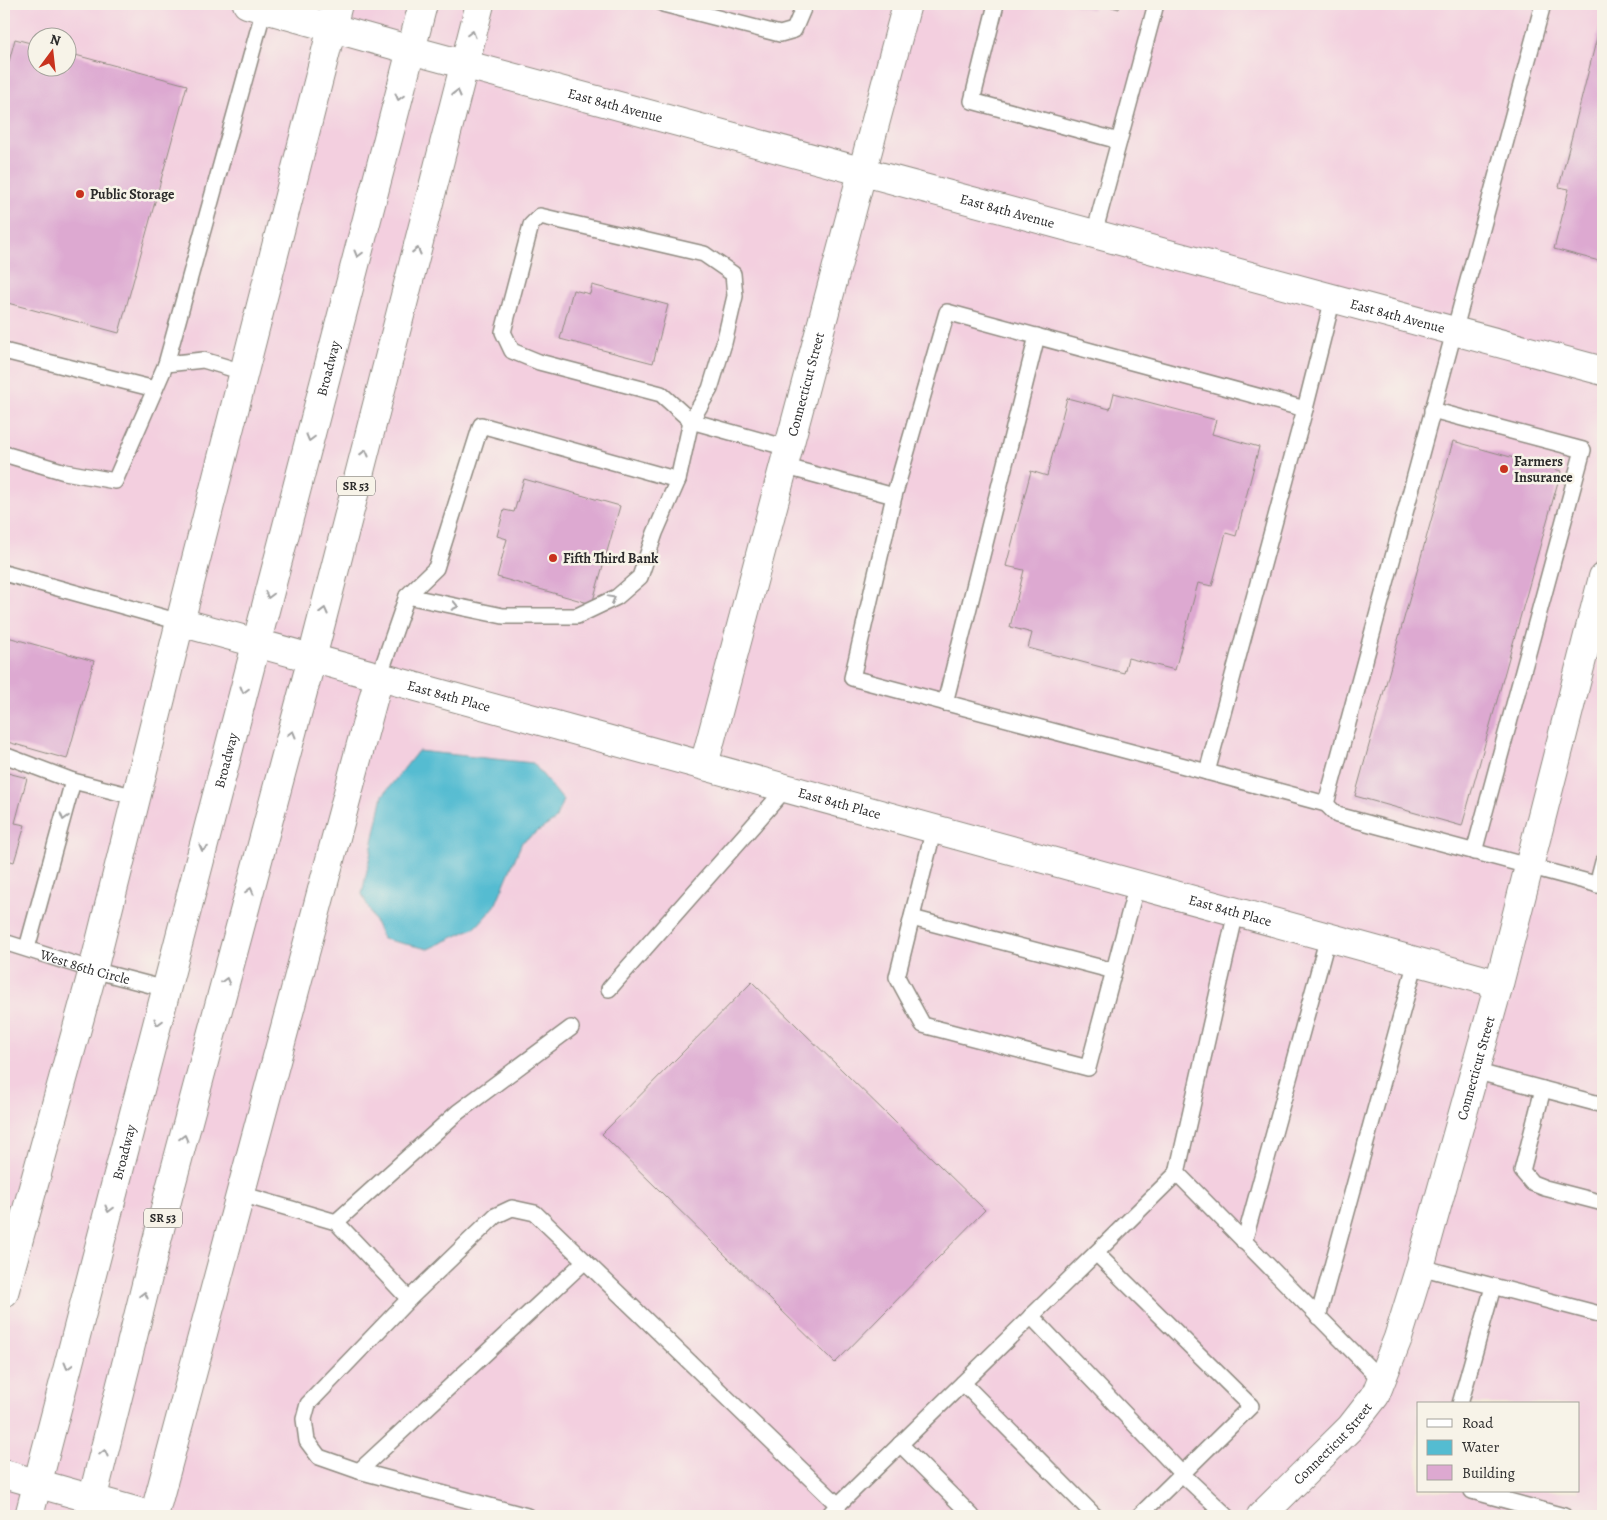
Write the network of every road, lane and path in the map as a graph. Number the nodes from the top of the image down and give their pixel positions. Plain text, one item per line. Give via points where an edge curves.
1 (423, 4) edge
2 (480, 4) edge
3 (663, 4) edge
4 (805, 4) edge
5 (907, 4) edge
6 (996, 4) edge
7 (1156, 4) edge
8 (1543, 4) edge
9 (255, 6) edge
10 (335, 16) edge
11 (411, 50) junction
12 (464, 64) junction
13 (1119, 141) junction
14 (862, 171) junction
15 (1094, 234) junction
16 (1333, 298) junction
17 (1454, 331) junction
18 (1037, 336) junction
19 (4, 351) edge
20 (166, 364) junction
21 (1603, 371) edge
22 (243, 372) junction
23 (155, 389) junction
24 (1305, 409) junction
25 (1432, 410) junction
26 (691, 422) junction
27 (4, 454) edge
28 (786, 457) junction
29 (678, 480) junction
30 (894, 496) junction
31 (4, 573) edge
32 (1603, 577) edge
33 (407, 596) junction
34 (180, 622) junction
35 (256, 643) junction
36 (312, 658) junction
37 (379, 676) junction
38 (945, 703) junction
39 (4, 755) edge
40 (704, 764) junction
41 (1207, 772) junction
42 (73, 782) junction
43 (786, 787) junction
44 (136, 797) junction
45 (1326, 804) junction
46 (934, 828) junction
47 (1474, 852) junction
48 (1603, 862) edge
49 (1529, 867) junction
50 (1137, 884) junction
51 (1600, 886) edge
52 (1236, 912) junction
53 (912, 918) junction
54 (1328, 937) junction
55 (4, 942) edge
56 (27, 948) junction
57 (1416, 961) junction
58 (93, 970) junction
59 (1114, 971) junction
60 (1499, 984) junction
61 (610, 989) dead end
62 (166, 990) junction
63 (570, 1028) dead end
64 (1474, 1071) junction
65 (1543, 1089) junction
66 (1603, 1105) edge
67 (1176, 1174) junction
68 (241, 1194) junction
69 (1603, 1203) edge
70 (336, 1222) junction
71 (12, 1224) edge
72 (1244, 1242) junction
73 (1096, 1253) junction
74 (586, 1261) junction
75 (1420, 1267) junction
76 (1493, 1287) junction
77 (4, 1293) edge
78 (409, 1299) junction
79 (1603, 1315) edge
80 (1031, 1316) junction
81 (1318, 1317) junction
82 (1381, 1380) junction
83 (963, 1383) junction
84 (1461, 1402) edge
85 (900, 1444) junction
86 (359, 1471) junction
87 (4, 1474) edge
88 (1182, 1474) junction
89 (37, 1484) junction
90 (1476, 1492) edge
91 (90, 1508) edge
92 (833, 1510) edge
93 (29, 1516) edge
94 (154, 1516) edge
95 (527, 1516) edge
96 (972, 1516) edge
97 (1095, 1516) edge
98 (1139, 1516) edge
99 (1227, 1516) edge
100 (1261, 1516) edge
101 (1564, 1516) edge

1 - 11 street, Broadway
12 -> 2 street, SR 53
3 - 4 lane via 780,34 794,30
5 - 14 street, Connecticut Street
6 - 13 lane via 972,101
7 - 13 lane
8 - 17 lane
9 - 10 street, East 84th Avenue
9 - 20 lane
10 - 11 street, East 84th Avenue
10 - 22 street
11 - 12 street, East 84th Avenue
11 -> 35 street, Broadway
12 - 14 street, East 84th Avenue
36 -> 12 street, SR 53
13 - 15 lane
14 - 15 street, East 84th Avenue
14 - 28 street, Connecticut Street
15 - 16 street, East 84th Avenue
16 - 17 street, East 84th Avenue
16 - 24 lane
17 - 21 street, East 84th Avenue
17 - 25 lane
18 - 24 lane
18 - 30 lane via 947,312
18 - 38 lane
19 - 23 lane
20 - 22 lane via 203,360
20 - 23 lane
22 - 34 street
23 - 27 lane via 115,481 65,472
24 - 41 lane
25 - 45 lane
25 - 47 lane via 1583,450
26 - 26 lane via 710,389 724,343 735,296 733,274 704,254 540,216 531,225 503,332 512,351 539,362 661,394
26 - 28 lane
26 - 29 lane
28 - 30 lane
28 - 40 street, Connecticut Street
33 -> 29 lane via 503,616 577,616 617,597 640,577
29 - 33 lane via 481,425 436,568
30 - 38 lane via 852,678
31 - 34 lane
32 - 49 street, Connecticut Street
33 - 37 lane
34 - 35 street, East 84th Place
34 - 44 street
35 - 36 street, East 84th Place
35 -> 62 street, Broadway
36 - 37 street, East 84th Place
91 -> 36 street, SR 53 via 171,1185
37 - 40 street, East 84th Place
37 - 68 street
38 - 41 lane
39 - 42 lane
40 - 43 street, East 84th Place
41 - 45 lane
42 - 44 lane
42 -> 56 lane
43 - 46 street, East 84th Place
43 - 61 lane
44 - 58 street
45 - 47 lane via 1337,815
46 - 50 street, East 84th Place
46 - 53 lane
47 - 49 lane
48 - 51 lane
49 - 51 lane
49 - 60 street, Connecticut Street
50 - 52 street, East 84th Place
50 - 59 lane
52 - 54 street, East 84th Place
52 - 67 lane
53 - 59 lane
53 - 59 lane via 897,977 923,1025 1088,1068
54 - 57 street, East 84th Place
54 - 72 lane
55 - 56 lane, West 86th Circle
56 - 58 lane, West 86th Circle
57 - 60 street, East 84th Place
57 - 81 lane
58 - 62 lane, West 86th Circle
58 - 71 street
60 - 64 street, Connecticut Street
62 -> 89 street, Broadway
63 - 70 lane via 458,1112
64 - 65 lane
64 - 75 street, Connecticut Street
65 - 66 lane
65 - 69 lane via 1522,1171 1532,1183
67 - 72 lane
67 - 73 lane
68 - 70 lane
68 - 94 street
70 - 78 lane
71 - 77 street
72 - 81 lane
73 - 80 lane
73 - 88 lane via 1251,1406
74 - 78 lane via 535,1213 512,1208 495,1216
74 - 86 lane
74 - 92 lane
75 - 76 lane
75 - 82 street, Connecticut Street
76 - 79 lane
76 - 84 lane
78 - 86 lane via 308,1404 304,1419 307,1441 319,1457
80 - 83 lane
80 - 88 lane
81 - 82 lane
82 - 100 street, Connecticut Street via 1374,1396 1350,1428
83 - 85 lane
83 - 97 lane
85 - 92 lane
85 - 96 lane
86 - 95 lane
87 - 89 street
88 - 98 lane
88 - 99 lane
89 - 91 street
89 - 93 street, Broadway
90 - 101 lane
91 - 94 street

